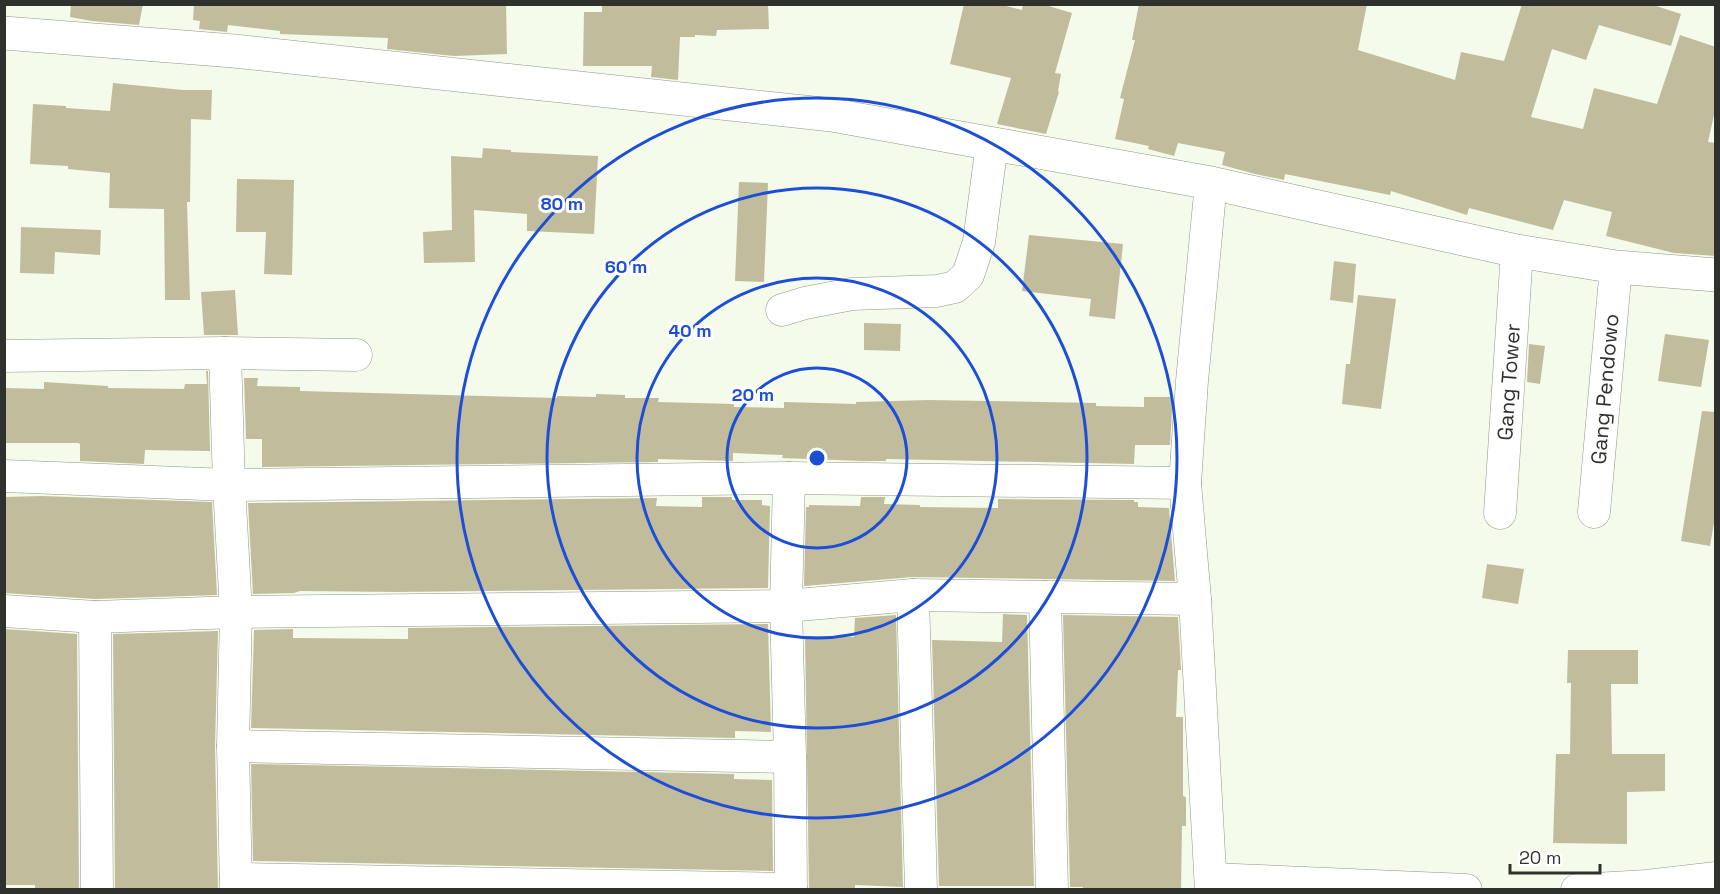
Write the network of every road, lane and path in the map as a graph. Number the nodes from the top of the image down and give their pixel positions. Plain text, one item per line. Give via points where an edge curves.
1 (4, 33) edge
2 (992, 144) junction
3 (1211, 183) junction
4 (1517, 250) junction
5 (1616, 267) junction
6 (1716, 275) edge
7 (783, 310) dead end
8 (225, 353) junction
9 (356, 355) dead end
10 (4, 356) edge
11 (4, 476) edge
12 (789, 478) junction
13 (1185, 483) junction
14 (229, 485) junction
15 (1594, 512) dead end
16 (1500, 513) dead end
17 (913, 595) junction
18 (1045, 597) junction
19 (1195, 599) junction
20 (786, 606) junction
21 (4, 611) edge
22 (236, 612) junction
23 (95, 617) junction
24 (232, 746) junction
25 (790, 757) junction
26 (1716, 878) edge
27 (236, 884) edge
28 (1211, 884) edge
29 (791, 889) edge
30 (97, 890) edge
31 (921, 890) edge
32 (1052, 890) edge
33 (1466, 890) edge
34 (1577, 890) edge

1 - 2 street via 234,51 820,114
2 - 3 street
2 - 7 street via 979,242 968,275 955,287 852,294
3 - 4 street
3 - 13 street
4 - 5 street
4 - 16 street, Gang Tower
5 - 6 street
5 - 15 street, Gang Pendowo
8 - 9 street
8 - 10 street
8 - 14 street
11 - 14 street
12 - 13 street
12 - 14 street
12 - 20 street
13 - 19 street
14 - 22 street
17 - 18 street
17 - 20 street
17 - 31 street
18 - 19 street
18 - 32 street
19 - 28 street
20 - 22 street
20 - 25 street
21 - 23 street
22 - 23 street
22 - 24 street
23 - 30 street
24 - 25 street
24 - 27 street
25 - 29 street
26 - 34 street
27 - 29 street
28 - 33 street

